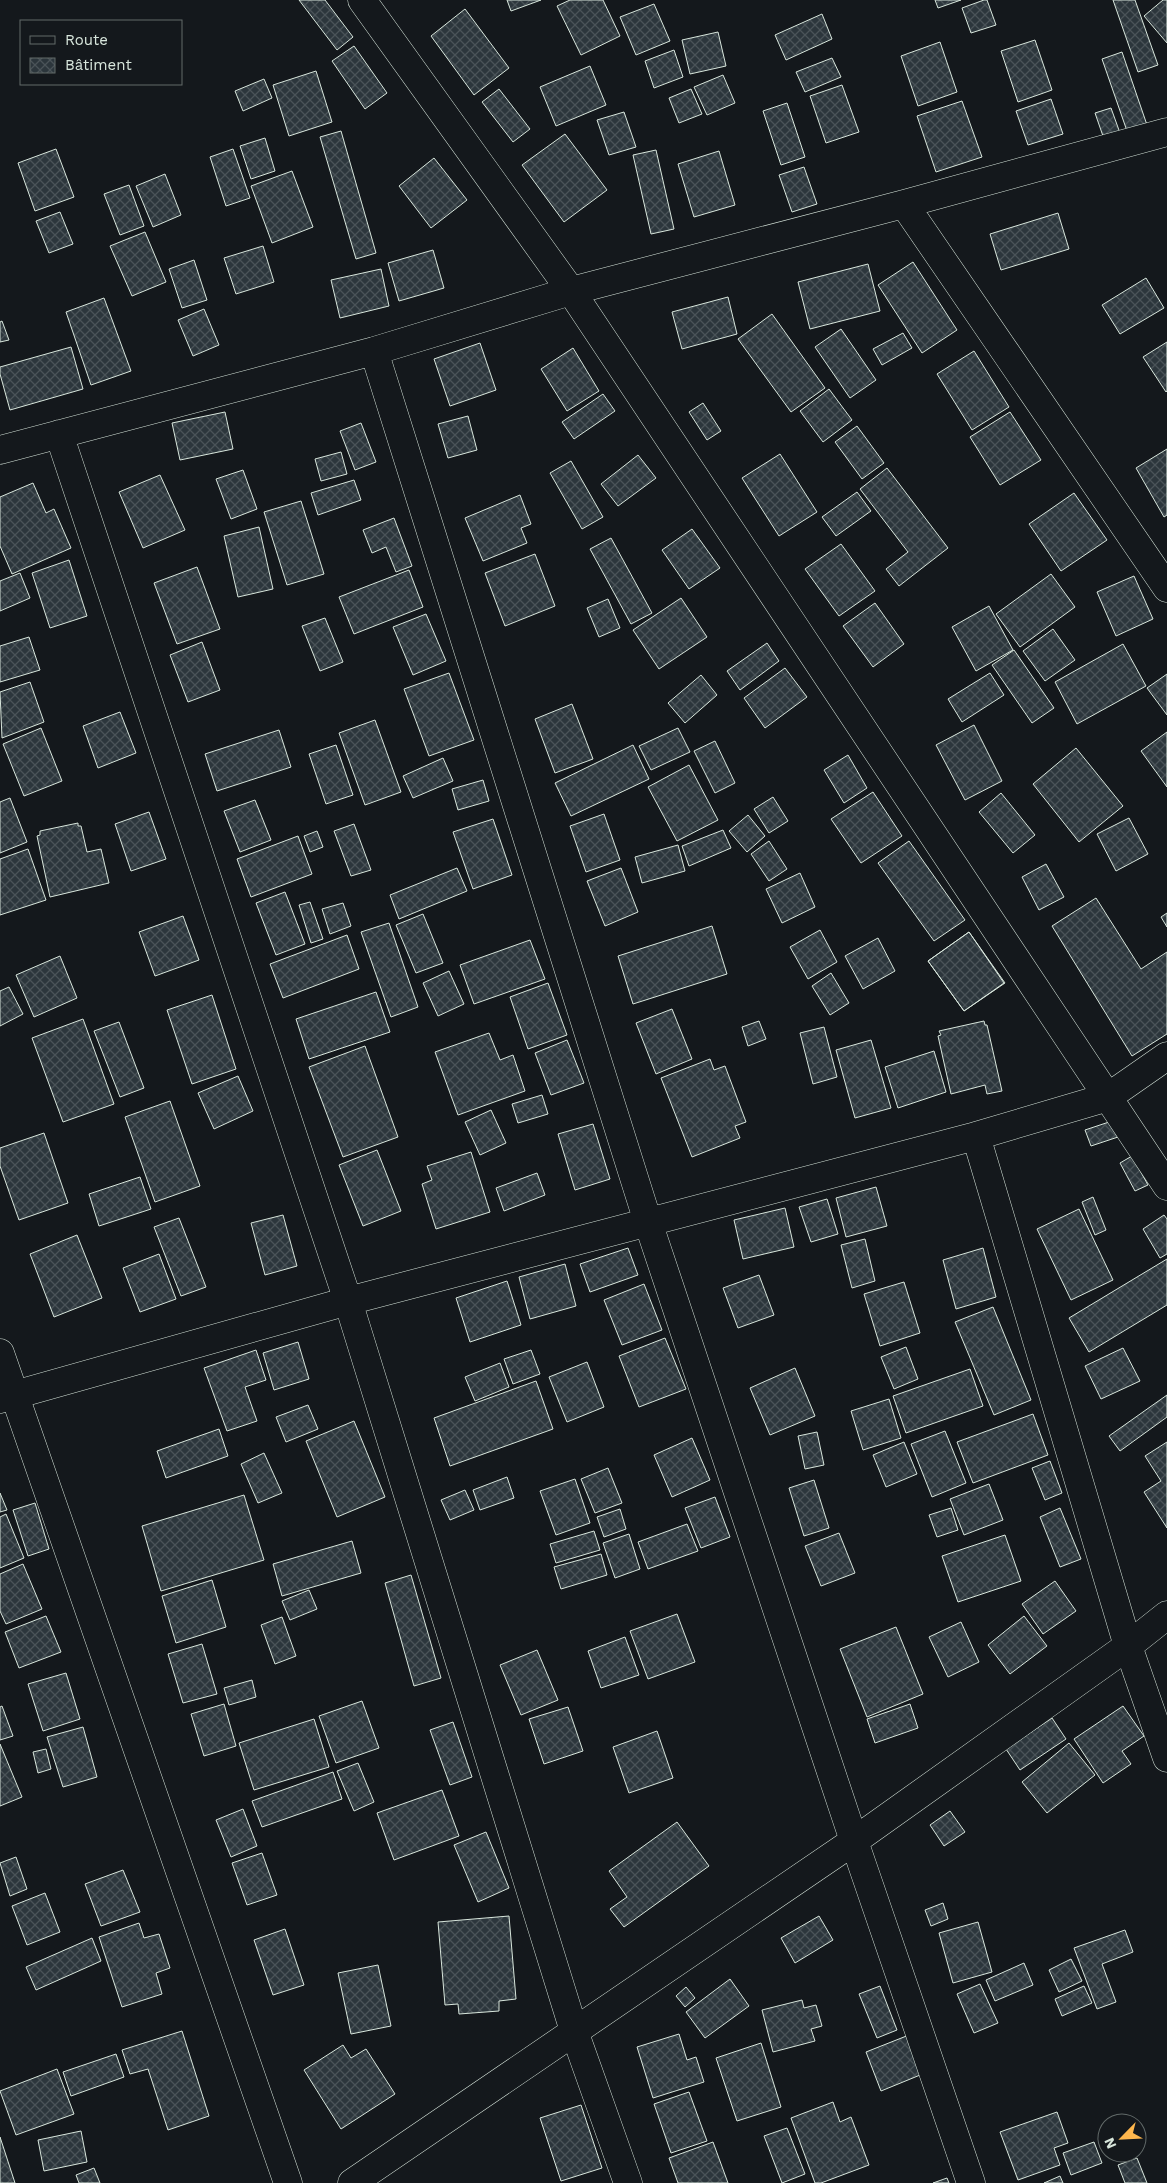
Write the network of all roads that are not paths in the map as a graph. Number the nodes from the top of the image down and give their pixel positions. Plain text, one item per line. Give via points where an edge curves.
1 (362, 0) edge
2 (1167, 132) edge
3 (904, 204) junction
4 (571, 291) junction
5 (374, 351) junction
6 (59, 434) junction
7 (0, 450) edge
8 (1167, 588) edge
9 (1167, 1056) edge
10 (1108, 1097) junction
11 (976, 1136) junction
12 (1167, 1186) edge
13 (648, 1222) junction
14 (348, 1301) junction
15 (0, 1353) edge
16 (7, 1397) edge
17 (1167, 1615) edge
18 (1128, 1646) junction
19 (1167, 1758) edge
20 (854, 1841) junction
21 (574, 2031) junction
22 (288, 2183) edge
23 (352, 2183) edge
24 (628, 2183) edge
25 (971, 2183) edge

1 - 4 street
2 - 3 street
3 - 4 street
3 - 8 street
4 - 5 street
4 - 10 street
5 - 6 street
5 - 13 street
6 - 7 street
6 - 14 street
9 - 10 street
10 - 11 street
10 - 12 street
11 - 13 street
11 - 18 street
13 - 14 street
13 - 20 street
14 - 16 street
14 - 21 street
15 - 16 street
16 - 22 street
17 - 18 street
18 - 19 street
18 - 20 street
20 - 21 street
20 - 25 street
21 - 23 street
21 - 24 street

